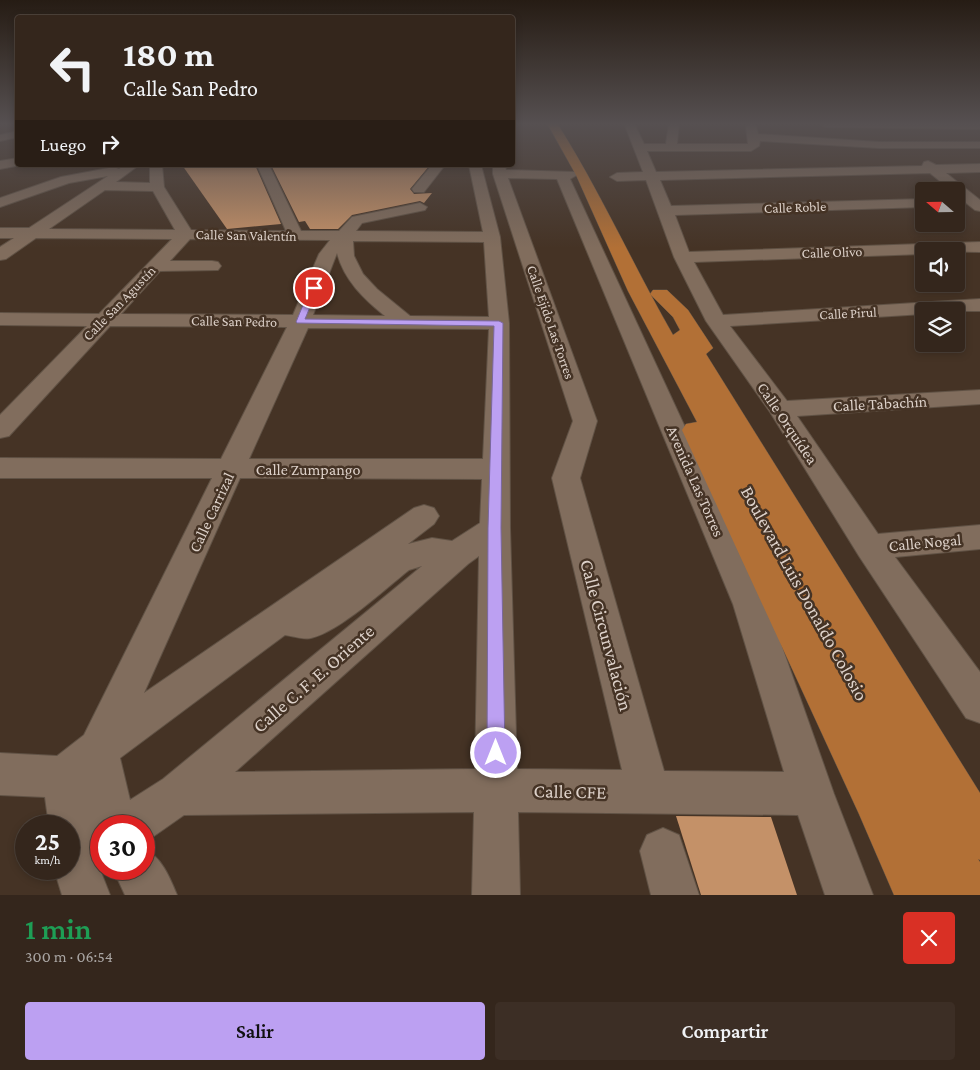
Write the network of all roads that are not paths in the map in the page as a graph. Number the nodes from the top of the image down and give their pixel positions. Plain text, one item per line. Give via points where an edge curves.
1 (577, 165) edge
2 (588, 165) edge
3 (646, 165) edge
4 (830, 165) edge
5 (928, 165) edge
6 (129, 167) edge
7 (156, 167) edge
8 (264, 167) edge
9 (437, 167) edge
10 (475, 167) edge
11 (933, 168) junction
12 (980, 168) edge
13 (500, 170) edge
14 (839, 170) junction
15 (652, 176) junction
16 (617, 177) dead end
17 (99, 186) junction
18 (157, 186) junction
19 (419, 190) dead end
20 (965, 202) edge
21 (0, 203) edge
22 (915, 203) edge
23 (978, 203) edge
24 (420, 206) dead end
25 (666, 211) junction
26 (0, 233) edge
27 (32, 233) junction
28 (186, 234) junction
29 (629, 235) dead end
30 (296, 236) junction
31 (345, 236) junction
32 (492, 238) junction
33 (980, 247) edge
34 (0, 256) edge
35 (683, 257) junction
36 (155, 266) junction
37 (212, 266) dead end
38 (650, 287) junction
39 (980, 305) edge
40 (0, 319) edge
41 (103, 320) junction
42 (716, 320) junction
43 (300, 322) junction
44 (405, 322) junction
45 (499, 323) junction
46 (675, 339) junction
47 (980, 397) edge
48 (780, 409) junction
49 (0, 430) edge
50 (0, 468) edge
51 (231, 469) junction
52 (497, 470) junction
53 (566, 478) joint
54 (424, 516) dead end
55 (495, 528) junction
56 (980, 537) edge
57 (870, 547) junction
58 (457, 555) junction
59 (279, 619) junction
60 (980, 704) edge
61 (98, 749) junction
62 (0, 774) edge
63 (64, 777) junction
64 (496, 790) junction
65 (649, 792) junction
66 (178, 794) junction
67 (812, 794) junction
68 (980, 805) edge
69 (111, 815) edge
70 (146, 815) edge
71 (980, 836) edge
72 (663, 851) dead end
73 (143, 880) edge
74 (86, 895) edge
75 (153, 895) edge
76 (496, 895) edge
77 (675, 895) edge
78 (849, 895) edge
79 (919, 895) edge
80 (971, 895) edge

1 - 38 highway
2 - 29 highway
3 - 15 street, Calle Orquídea
4 - 14 street
5 - 11 street
6 - 17 street
6 - 21 street via 66,180
7 - 18 street
8 - 30 street
9 - 19 street
10 - 32 street
11 - 12 street
11 - 14 street
11 - 23 street
13 - 53 street, Calle Ejido Las Torres via 585,422
13 - 67 street, Avenida Las Torres via 566,175 750,604
14 - 15 street
15 - 16 street
15 - 25 street, Calle Orquídea
17 - 18 street
17 - 27 street
18 - 28 street
20 - 23 street
22 - 25 street, Calle Roble
24 - 31 street, Calle Carrizal via 357,220
25 - 35 street, Calle Orquídea
26 - 27 street, Calle San Valentín
27 - 28 street, Calle San Valentín
27 - 34 street
28 - 30 street, Calle San Valentín
28 - 36 street, Calle San Agustín
30 - 31 street, Calle San Valentín
31 - 32 street, Calle San Valentín
31 - 43 street, Calle Carrizal via 327,254
31 - 44 street via 346,256 357,276 376,298
32 - 45 street
33 - 35 street, Calle Olivo
35 - 42 street, Calle Orquídea
36 - 37 street
36 - 41 street, Calle San Agustín
38 - 46 highway, Boulevard Luis Donaldo Colosio
38 - 68 highway via 681,314
38 - 79 highway via 642,322 875,798
39 - 42 street, Calle Pirul
40 - 41 street, Calle San Pedro
41 - 43 street, Calle San Pedro
41 - 49 street, Calle San Agustín
42 - 48 street, Calle Orquídea
43 - 44 street, Calle San Pedro
43 - 51 street, Calle Carrizal
44 - 45 street, Calle San Pedro
45 - 52 street
46 - 71 highway, Boulevard Luis Donaldo Colosio
46 - 80 highway, Boulevard Luis Donaldo Colosio
47 - 48 street, Calle Tabachín
48 - 57 street, Calle Orquídea
50 - 51 street, Calle Zumpango
51 - 52 street, Calle Zumpango
51 - 61 street, Calle Carrizal
52 - 55 street
53 - 65 street, Calle Circunvalación
54 - 59 street
55 - 58 street, Calle C. F. E. Oriente
55 - 64 street
56 - 57 street, Calle Nogal
57 - 60 street, Calle Orquídea
58 - 59 street via 416,554 398,561 328,613 310,622
58 - 66 street, Calle C. F. E. Oriente
59 - 61 street
61 - 63 street, Calle Carrizal
61 - 69 street
62 - 63 street
63 - 74 street via 78,872
64 - 65 street, Calle CFE
64 - 66 street, Calle CFE
64 - 76 street
65 - 67 street, Calle CFE
66 - 70 street, Calle C. F. E. Oriente
67 - 78 street, Avenida Las Torres
72 - 77 street
73 - 75 street

